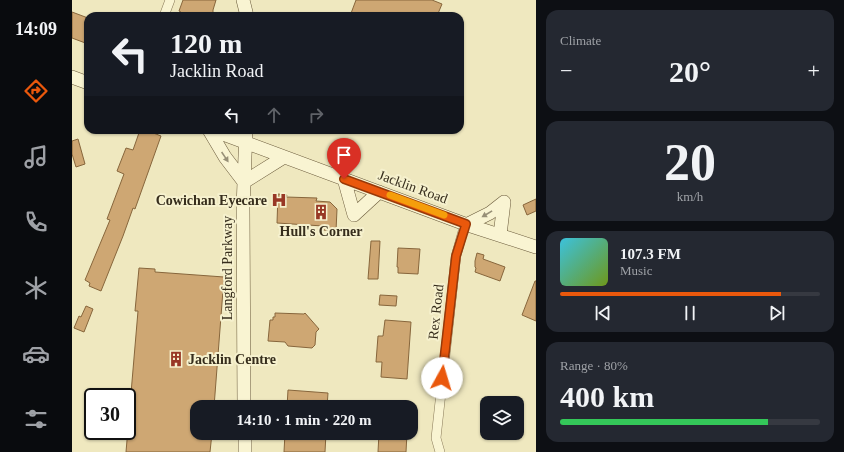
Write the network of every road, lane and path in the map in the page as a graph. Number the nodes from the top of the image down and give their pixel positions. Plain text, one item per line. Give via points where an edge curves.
1 (170, 0) edge
2 (243, 0) edge
3 (166, 12) edge
4 (246, 12) edge
5 (72, 77) edge
6 (84, 82) edge
7 (211, 134) edge
8 (235, 134) edge
9 (246, 136) edge
10 (284, 157) junction
11 (344, 179) junction
12 (244, 182) junction
13 (379, 192) junction
14 (467, 224) junction
15 (500, 235) junction
16 (536, 247) edge
17 (244, 400) edge
18 (245, 440) edge
19 (245, 452) edge
20 (440, 452) edge

1 - 3 street
2 - 4 main road
5 - 6 main road
7 -> 12 main road
8 - 9 main road, Jacklin Road
9 - 10 main road, Jacklin Road
9 - 12 main road, Langford Parkway
10 - 11 main road, Jacklin Road
10 - 12 main road
11 - 13 main road, Jacklin Road
11 - 13 main road via 354,215
12 - 17 main road, Langford Parkway
13 - 14 main road, Jacklin Road
14 - 15 main road, Jacklin Road
15 -> 14 main road via 504,202 490,213
14 - 20 street, Rex Road via 456,256 436,438
15 - 16 main road, Jacklin Road
18 - 19 main road

